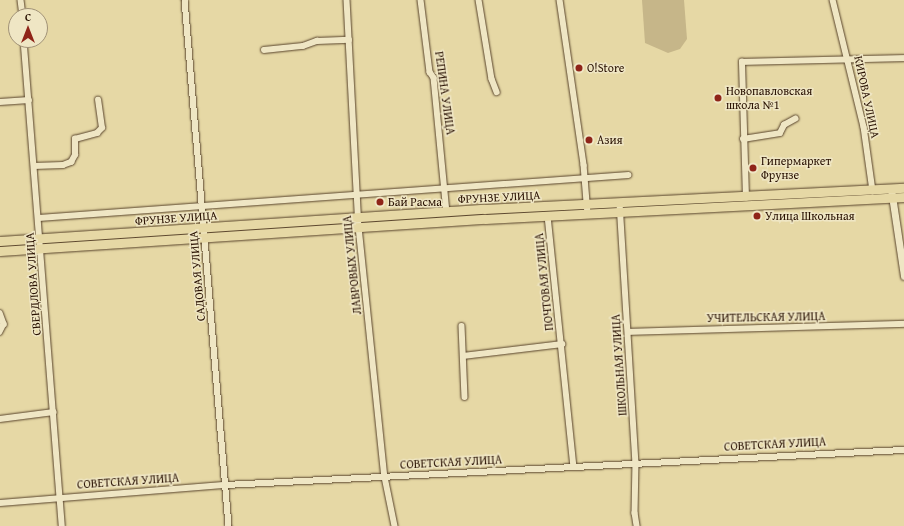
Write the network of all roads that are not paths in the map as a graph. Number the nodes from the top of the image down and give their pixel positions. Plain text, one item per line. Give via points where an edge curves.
1 (185, 0) edge
2 (347, 0) edge
3 (421, 0) edge
4 (480, 0) edge
5 (560, 0) edge
6 (833, 0) edge
7 (350, 40) junction
8 (25, 48) edge
9 (264, 50) dead end
10 (904, 58) edge
11 (849, 60) junction
12 (497, 92) dead end
13 (29, 100) junction
14 (98, 100) dead end
15 (0, 102) edge
16 (795, 118) dead end
17 (743, 139) junction
18 (34, 166) junction
19 (628, 175) dead end
20 (585, 179) junction
21 (445, 188) junction
22 (891, 188) junction
23 (904, 188) edge
24 (873, 190) junction
25 (357, 195) junction
26 (904, 197) edge
27 (892, 198) junction
28 (874, 199) junction
29 (746, 201) junction
30 (620, 203) junction
31 (587, 204) junction
32 (202, 206) junction
33 (447, 212) junction
34 (620, 213) junction
35 (588, 215) junction
36 (548, 216) junction
37 (39, 218) junction
38 (358, 222) junction
39 (204, 232) junction
40 (0, 241) edge
41 (41, 243) junction
42 (0, 251) edge
43 (904, 276) edge
44 (0, 313) edge
45 (904, 324) edge
46 (462, 326) dead end
47 (0, 332) edge
48 (628, 332) junction
49 (562, 344) junction
50 (463, 356) junction
51 (465, 397) dead end
52 (54, 412) junction
53 (0, 419) edge
54 (904, 450) edge
55 (636, 462) junction
56 (574, 466) junction
57 (385, 477) junction
58 (226, 484) junction
59 (60, 497) junction
60 (0, 503) edge
61 (62, 526) edge
62 (229, 526) edge
63 (395, 526) edge
64 (637, 526) edge

1 - 32 street, САДОВАЯ УЛИЦА
2 - 7 street, ЛАВРОВЫХ УЛИЦА
3 - 21 street, РЕПИНА УЛИЦА via 430,72 434,78
4 - 12 street via 492,79
5 - 20 street
6 - 11 street, КИРОВА УЛИЦА
7 - 9 street via 317,41 303,46
7 - 25 street, ЛАВРОВЫХ УЛИЦА
8 - 13 street, СВЕРДЛОВА УЛИЦА
10 - 11 street
11 - 17 street via 742,62
11 - 24 street, КИРОВА УЛИЦА via 864,127
13 - 15 street
13 - 18 street, СВЕРДЛОВА УЛИЦА
14 - 18 street via 102,128 98,133 75,139 75,155 71,162 63,165
16 - 17 street via 784,125 780,134
17 - 29 street
18 - 37 street, СВЕРДЛОВА УЛИЦА
19 - 20 street
20 - 21 street
20 - 31 street
21 - 25 street
21 - 33 street, РЕПИНА УЛИЦА
22 - 23 main road, ФРУНЗЕ УЛИЦА
22 - 24 main road, ФРУНЗЕ УЛИЦА
22 - 27 street
24 - 28 street, КИРОВА УЛИЦА
24 - 29 main road, ФРУНЗЕ УЛИЦА
25 - 32 street
25 - 38 street, ЛАВРОВЫХ УЛИЦА
26 - 27 main road, ФРУНЗЕ УЛИЦА
27 - 28 main road, ФРУНЗЕ УЛИЦА
27 - 43 street
28 - 29 main road, ФРУНЗЕ УЛИЦА
29 - 30 main road, ФРУНЗЕ УЛИЦА
29 - 34 main road, ФРУНЗЕ УЛИЦА
30 - 31 main road, ФРУНЗЕ УЛИЦА
30 - 34 street, ШКОЛЬНАЯ УЛИЦА
31 - 33 main road, ФРУНЗЕ УЛИЦА
31 - 35 street
32 - 37 street
32 - 39 street, САДОВАЯ УЛИЦА
33 - 38 main road, ФРУНЗЕ УЛИЦА
34 - 35 main road, ФРУНЗЕ УЛИЦА
34 - 48 street, ШКОЛЬНАЯ УЛИЦА
35 - 36 main road, ФРУНЗЕ УЛИЦА
36 - 38 main road, ФРУНЗЕ УЛИЦА
36 - 49 street, ПОЧТОВАЯ УЛИЦА
37 - 41 street, СВЕРДЛОВА УЛИЦА
38 - 39 main road, ФРУНЗЕ УЛИЦА
38 - 57 street, ЛАВРОВЫХ УЛИЦА
39 - 41 main road, ФРУНЗЕ УЛИЦА
39 - 58 street, САДОВАЯ УЛИЦА
40 - 41 main road, ФРУНЗЕ УЛИЦА
41 - 42 main road, ФРУНЗЕ УЛИЦА
41 - 52 street, СВЕРДЛОВА УЛИЦА
44 - 47 street via 4,324
45 - 48 street, УЧИТЕЛЬСКАЯ УЛИЦА
46 - 50 street
48 - 55 street, ШКОЛЬНАЯ УЛИЦА
49 - 50 street, ПОЧТОВАЯ УЛИЦА
49 - 56 street, ПОЧТОВАЯ УЛИЦА
50 - 51 street
52 - 53 street
52 - 59 street, СВЕРДЛОВА УЛИЦА
54 - 55 street, СОВЕТСКАЯ УЛИЦА
55 - 56 street, СОВЕТСКАЯ УЛИЦА
55 - 64 street, ШКОЛЬНАЯ УЛИЦА
56 - 57 street, СОВЕТСКАЯ УЛИЦА
57 - 58 street, СОВЕТСКАЯ УЛИЦА
57 - 63 street, ЛАВРОВЫХ УЛИЦА
58 - 59 street, СОВЕТСКАЯ УЛИЦА
58 - 62 street, САДОВАЯ УЛИЦА
59 - 60 street, СОВЕТСКАЯ УЛИЦА
59 - 61 street, СВЕРДЛОВА УЛИЦА

